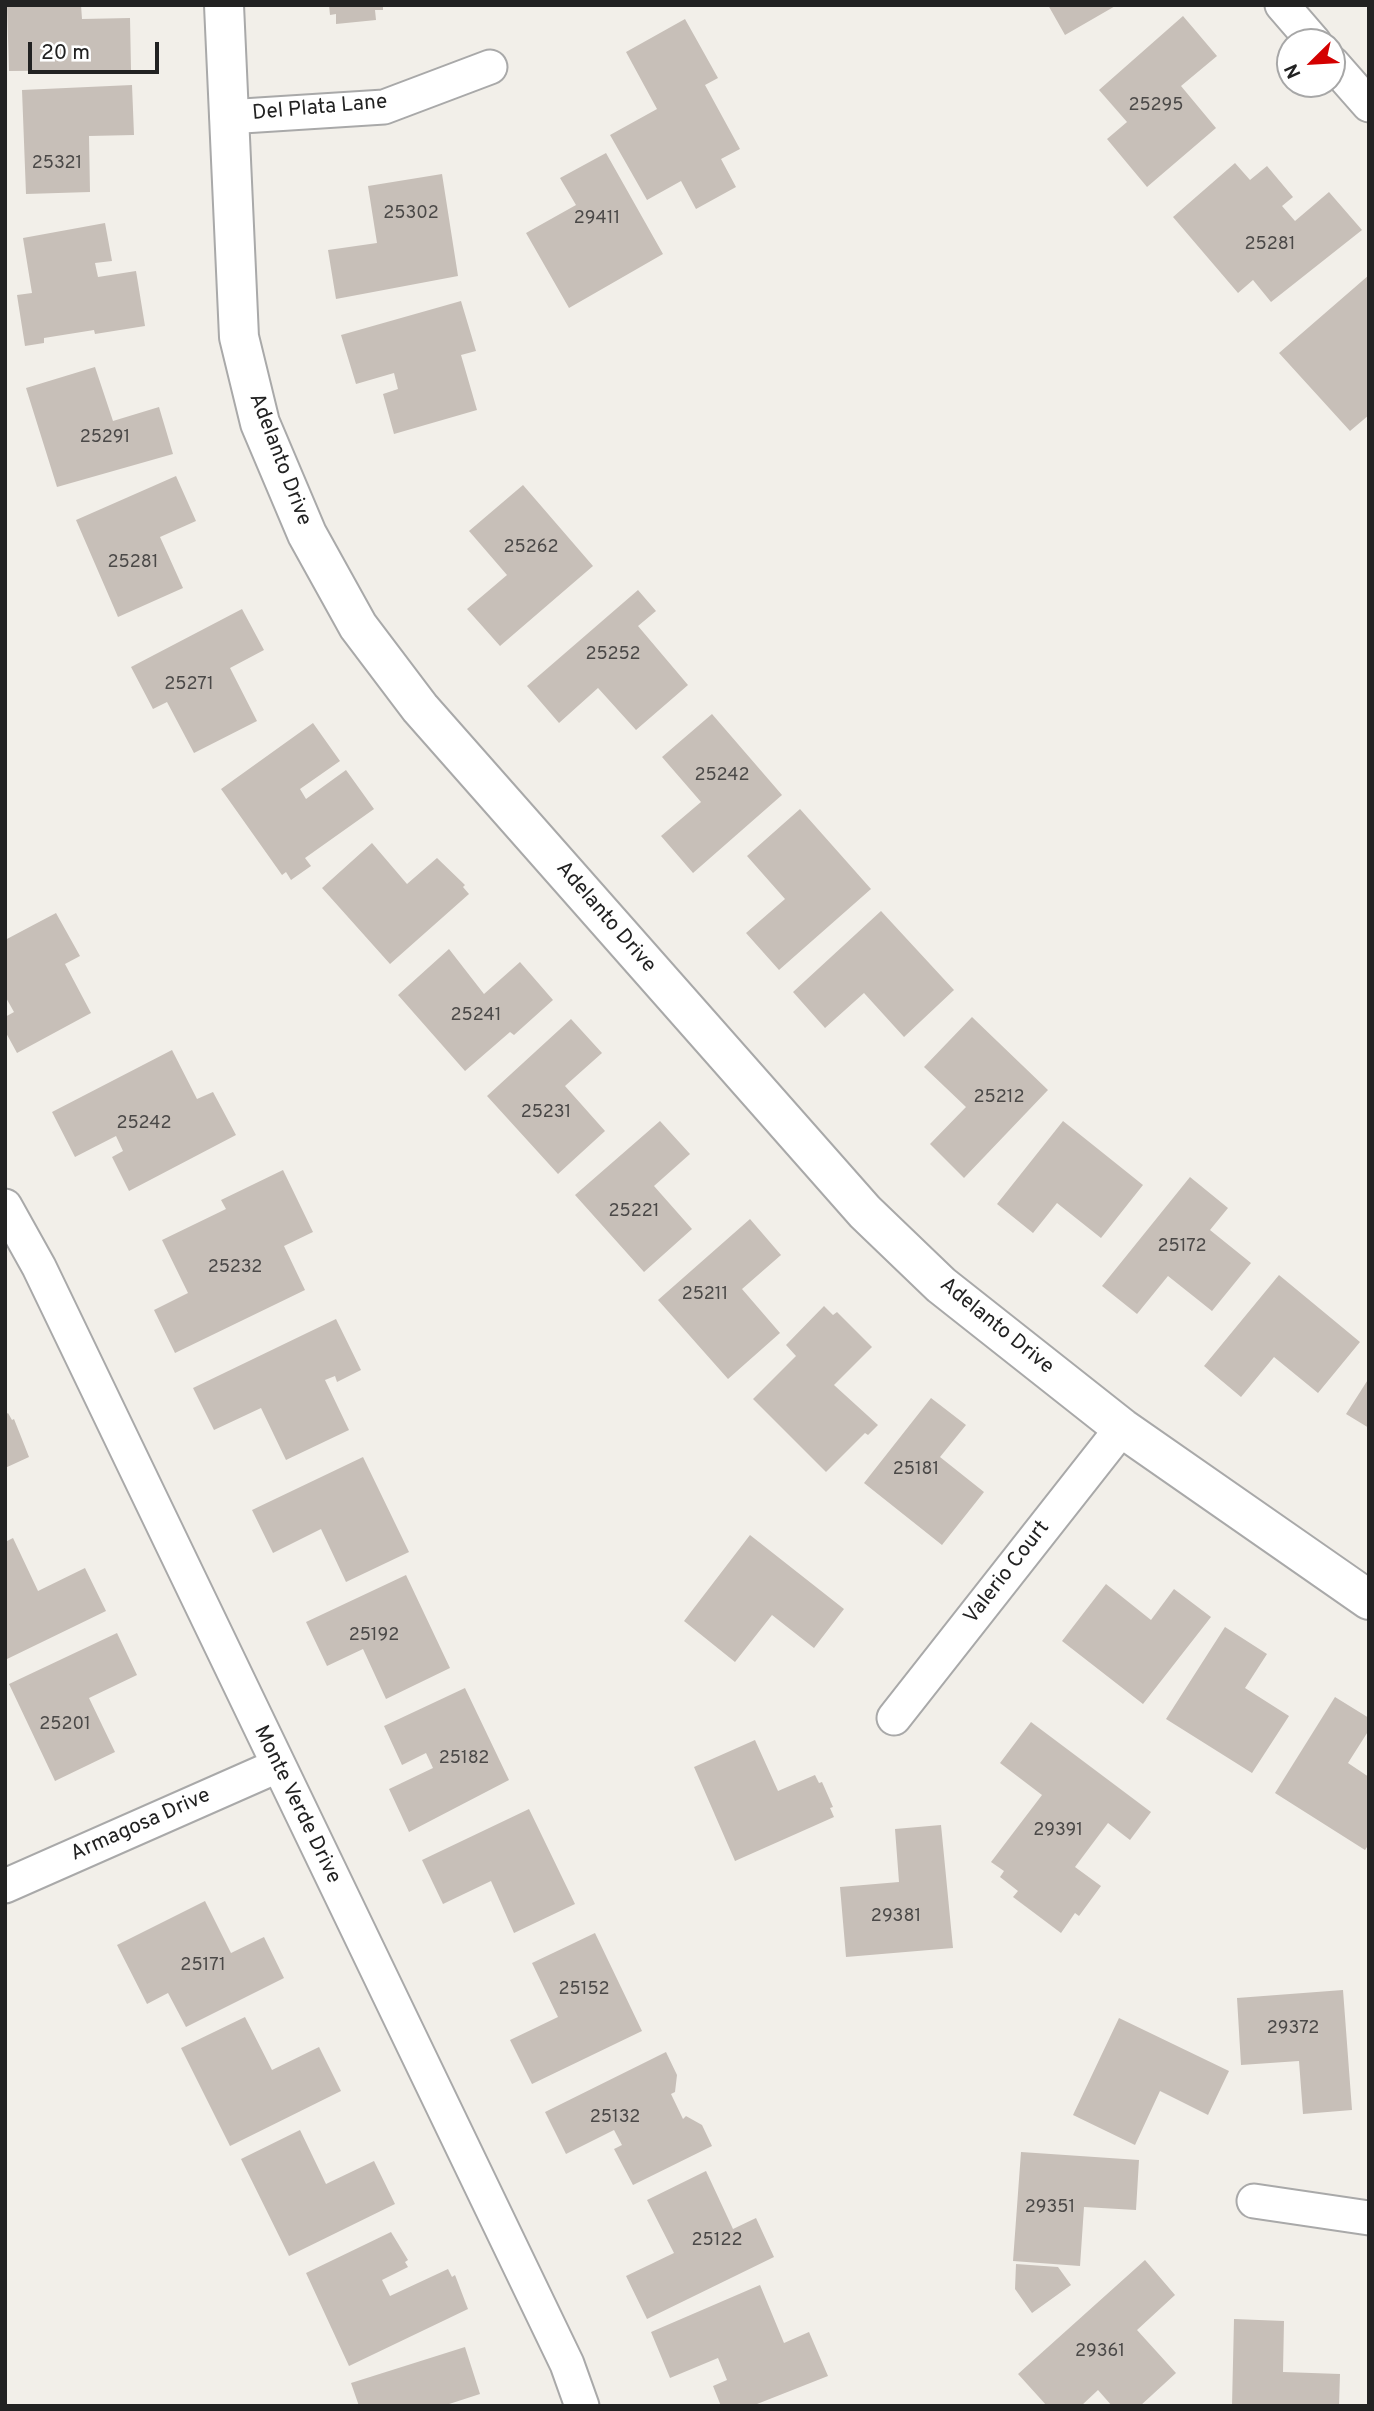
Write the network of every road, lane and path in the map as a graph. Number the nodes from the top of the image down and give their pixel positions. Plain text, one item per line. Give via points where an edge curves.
1 (224, 5) edge
2 (1282, 5) edge
3 (1302, 28) edge
4 (491, 67) dead end
5 (1346, 79) edge
6 (1369, 106) edge
7 (227, 117) junction
8 (5, 1206) edge
9 (1122, 1428) junction
10 (1369, 1600) edge
11 (894, 1718) dead end
12 (277, 1766) junction
13 (5, 1886) edge
14 (1254, 2201) dead end
15 (1369, 2218) edge
16 (582, 2406) edge

1 - 7 street, Adelanto Drive
2 - 3 street
4 - 7 street, Del Plata Lane via 384,107
5 - 6 street
7 - 9 street, Adelanto Drive via 239,337 260,423 307,534 358,626 420,708 865,1212 941,1285
8 - 12 street, Monte Verde Drive via 39,1267
9 - 10 street, Adelanto Drive
9 - 11 street, Valerio Court
12 - 13 street, Armagosa Drive
12 - 16 street, Monte Verde Drive via 567,2364
14 - 15 street

